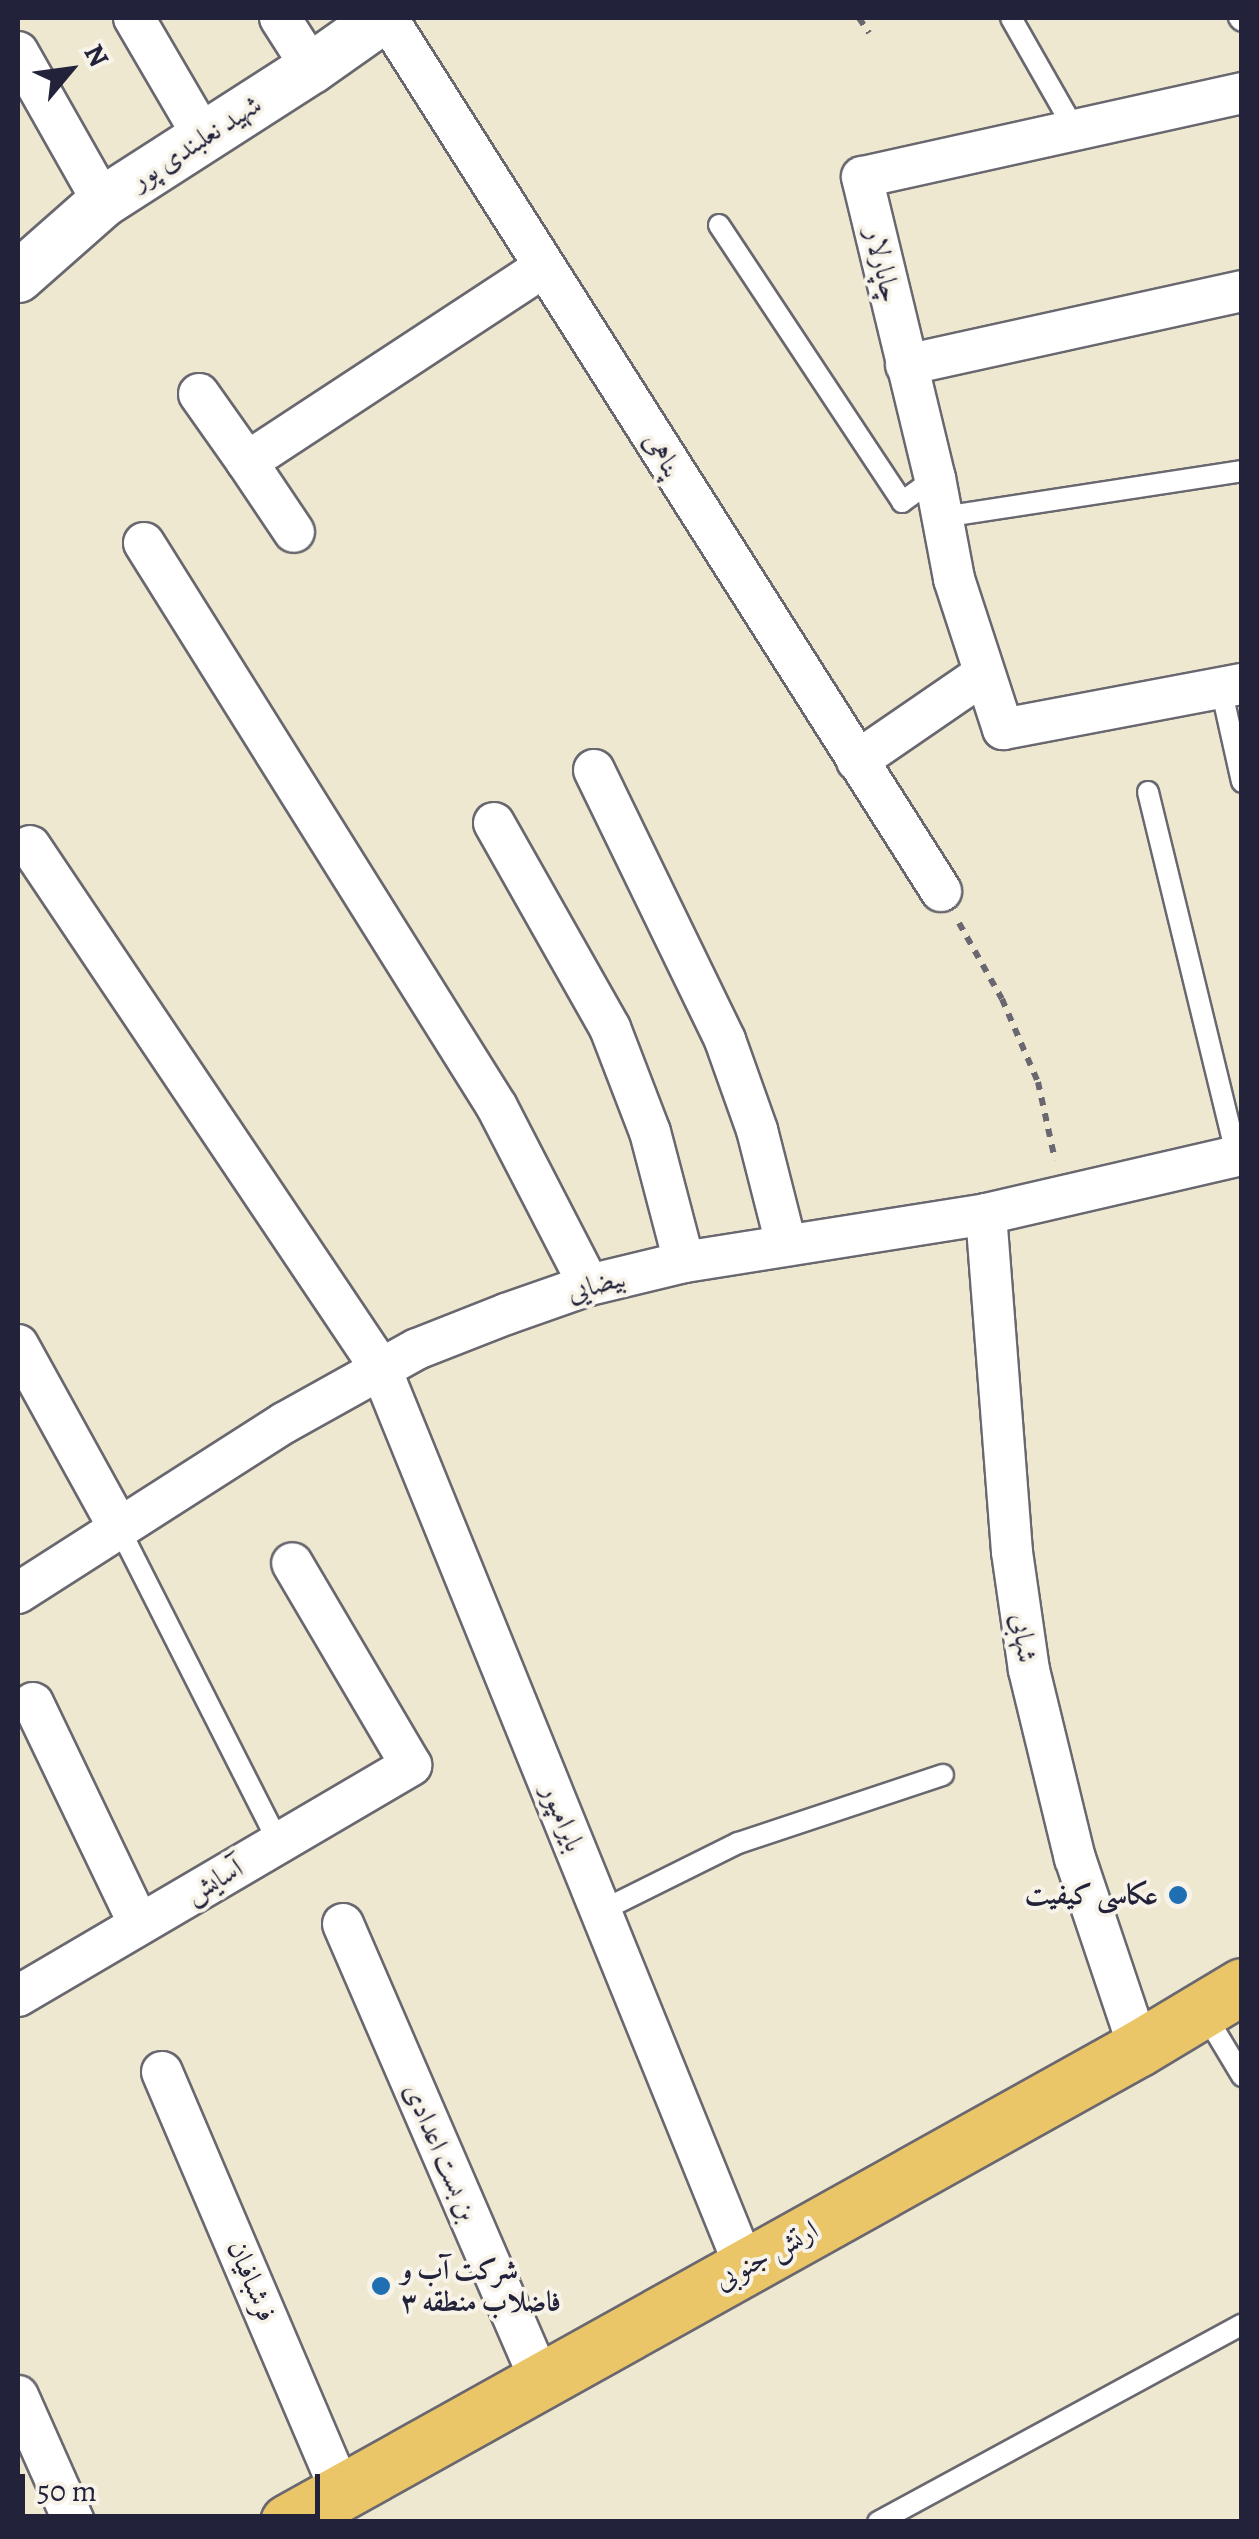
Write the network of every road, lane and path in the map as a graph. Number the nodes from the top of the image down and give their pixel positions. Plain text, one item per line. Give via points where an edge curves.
1 (134, 18) edge
2 (280, 18) edge
3 (385, 18) edge
4 (859, 18) edge
5 (1011, 18) edge
6 (869, 33) dead end
7 (18, 52) edge
8 (312, 68) junction
9 (1242, 93) edge
10 (1075, 130) junction
11 (204, 138) junction
12 (103, 202) junction
13 (720, 225) dead end
14 (544, 266) junction
15 (18, 277) edge
16 (1242, 290) edge
17 (906, 366) junction
18 (199, 394) dead end
19 (248, 462) junction
20 (1242, 470) edge
21 (938, 497) junction
22 (294, 532) dead end
23 (144, 542) dead end
24 (982, 675) junction
25 (1231, 686) edge
26 (857, 761) junction
27 (594, 770) dead end
28 (1242, 782) edge
29 (1148, 792) dead end
30 (494, 823) dead end
31 (30, 846) dead end
32 (941, 891) joint
33 (1239, 1156) edge
34 (1063, 1197) junction
35 (986, 1214) junction
36 (786, 1244) junction
37 (684, 1262) junction
38 (590, 1285) junction
39 (18, 1345) edge
40 (381, 1369) junction
41 (118, 1526) junction
42 (292, 1563) dead end
43 (18, 1593) edge
44 (33, 1703) dead end
45 (943, 1775) dead end
46 (279, 1843) junction
47 (601, 1911) junction
48 (140, 1924) junction
49 (343, 1924) dead end
50 (18, 1996) edge
51 (1222, 1998) edge
52 (1139, 2048) junction
53 (162, 2072) dead end
54 (1242, 2076) edge
55 (745, 2267) junction
56 (1242, 2324) edge
57 (540, 2380) junction
58 (18, 2396) edge
59 (341, 2490) junction
60 (74, 2522) edge
61 (288, 2522) edge
62 (878, 2522) edge

1 - 11 street
2 - 8 street
3 - 8 street, شهید نعلبندی پور
3 - 14 street, پناهی
4 - 6 path
5 - 10 lane
7 - 12 street
8 - 11 street, شهید نعلبندی پور
9 - 10 street, چاپارلار
10 - 17 street, چاپارلار via 862,176
11 - 12 street, شهید نعلبندی پور
12 - 15 street, شهید نعلبندی پور
13 - 21 lane via 902,502
14 - 19 street
14 - 26 street, پناهی
16 - 17 street
17 - 21 street, چاپارلار
18 - 19 street
19 - 22 street
20 - 21 lane
21 - 24 street, چاپارلار
23 - 38 street via 498,1107
24 - 25 street, چاپارلار via 1003,729
24 - 26 street
25 - 28 lane
26 - 32 street, پناهی
27 - 36 street via 726,1040
29 - 33 lane
30 - 37 street via 610,1028 650,1132
31 - 40 street, بایرامپور
32 - 34 path via 1002,999 1038,1082
33 - 34 street, بیضایی
34 - 35 street, بیضایی
35 - 36 street, بیضایی
35 - 52 street, شهابی via 1012,1552 1029,1670 1075,1858
36 - 37 street, بیضایی
37 - 38 street, بیضایی
38 - 40 street, بیضایی via 417,1349
39 - 41 street
40 - 41 street, بیضایی
40 - 47 street, بایرامپور
41 - 43 street, بیضایی
41 - 46 lane
42 - 46 street, آسایش via 411,1765
44 - 48 street
45 - 47 lane via 738,1842
46 - 48 street, آسایش
47 - 55 street, بایرامپور
48 - 50 street, آسایش
49 - 57 street, بن بست اعدادی
51 - 52 main road, ارتش جنوبی
51 - 54 lane
52 - 55 main road, ارتش جنوبی
53 - 59 street, فرشبافیان
55 - 57 main road, ارتش جنوبی
56 - 62 lane
57 - 59 main road, ارتش جنوبی
58 - 60 street
59 - 61 main road, ارتش جنوبی

